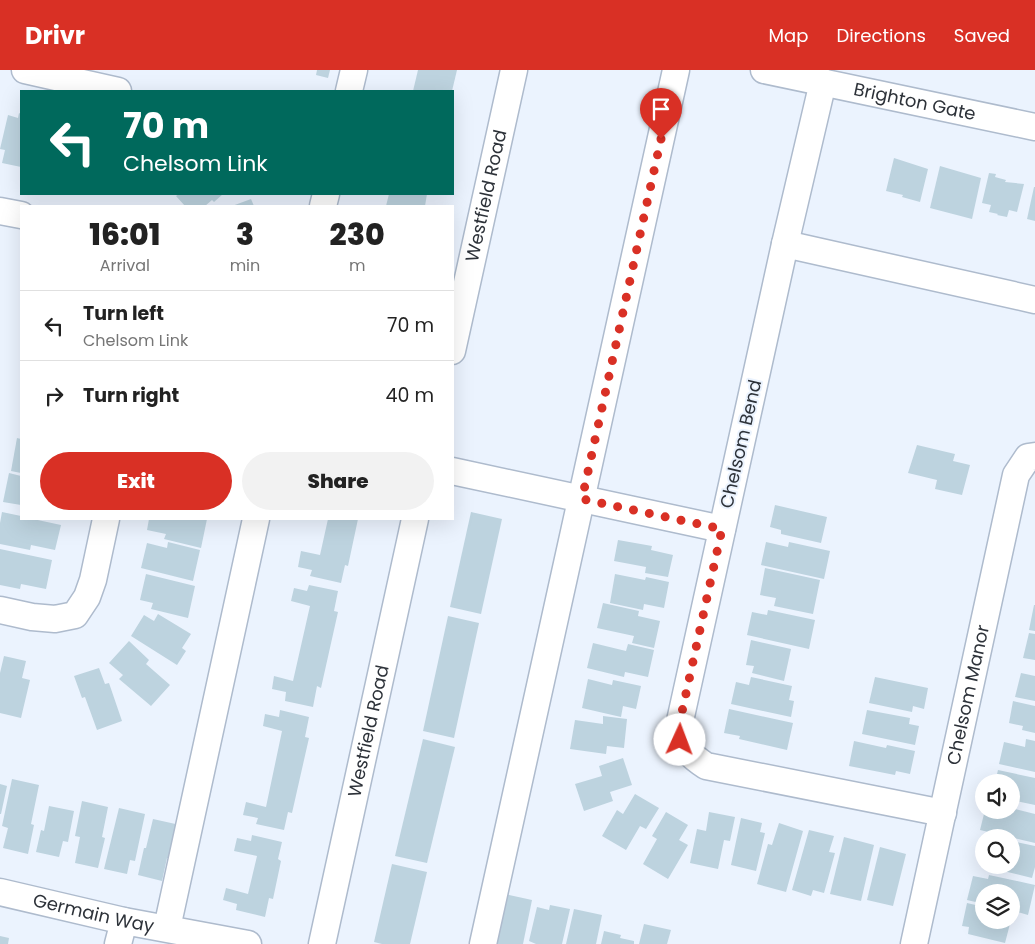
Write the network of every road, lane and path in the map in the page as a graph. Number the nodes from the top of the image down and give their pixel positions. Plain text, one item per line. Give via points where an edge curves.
1 (25, 70) edge
2 (354, 70) edge
3 (514, 70) edge
4 (676, 70) edge
5 (764, 70) edge
6 (823, 82) junction
7 (114, 90) edge
8 (349, 90) edge
9 (1035, 127) edge
10 (0, 211) edge
11 (20, 215) edge
12 (786, 244) junction
13 (1035, 300) edge
14 (454, 342) edge
15 (1035, 456) edge
16 (454, 471) edge
17 (582, 499) junction
18 (106, 520) edge
19 (256, 520) edge
20 (416, 520) edge
21 (722, 529) junction
22 (0, 610) edge
23 (943, 814) junction
24 (0, 892) edge
25 (168, 928) junction
26 (121, 932) edge
27 (248, 944) edge
28 (322, 944) edge
29 (483, 944) edge
30 (914, 944) edge

1 - 7 street
2 - 8 street
3 - 14 street, Westfield Road
4 - 17 street
5 - 6 street, Brighton Gate
6 - 9 street, Brighton Gate
6 - 12 street, Chelsom Bend
10 - 11 street
12 - 13 street
12 - 21 street, Chelsom Bend
15 - 23 street, Chelsom Manor via 1028,457 1016,475
16 - 17 street
17 - 21 street
17 - 29 street
18 - 22 street via 93,580 75,615 55,619
19 - 25 street
20 - 28 street, Westfield Road
21 - 23 street, Chelsom Bend via 680,721 680,740 692,757 706,766
23 - 30 street, Chelsom Manor
24 - 26 street, Germain Way
25 - 26 street, Germain Way
25 - 27 street, Germain Way

